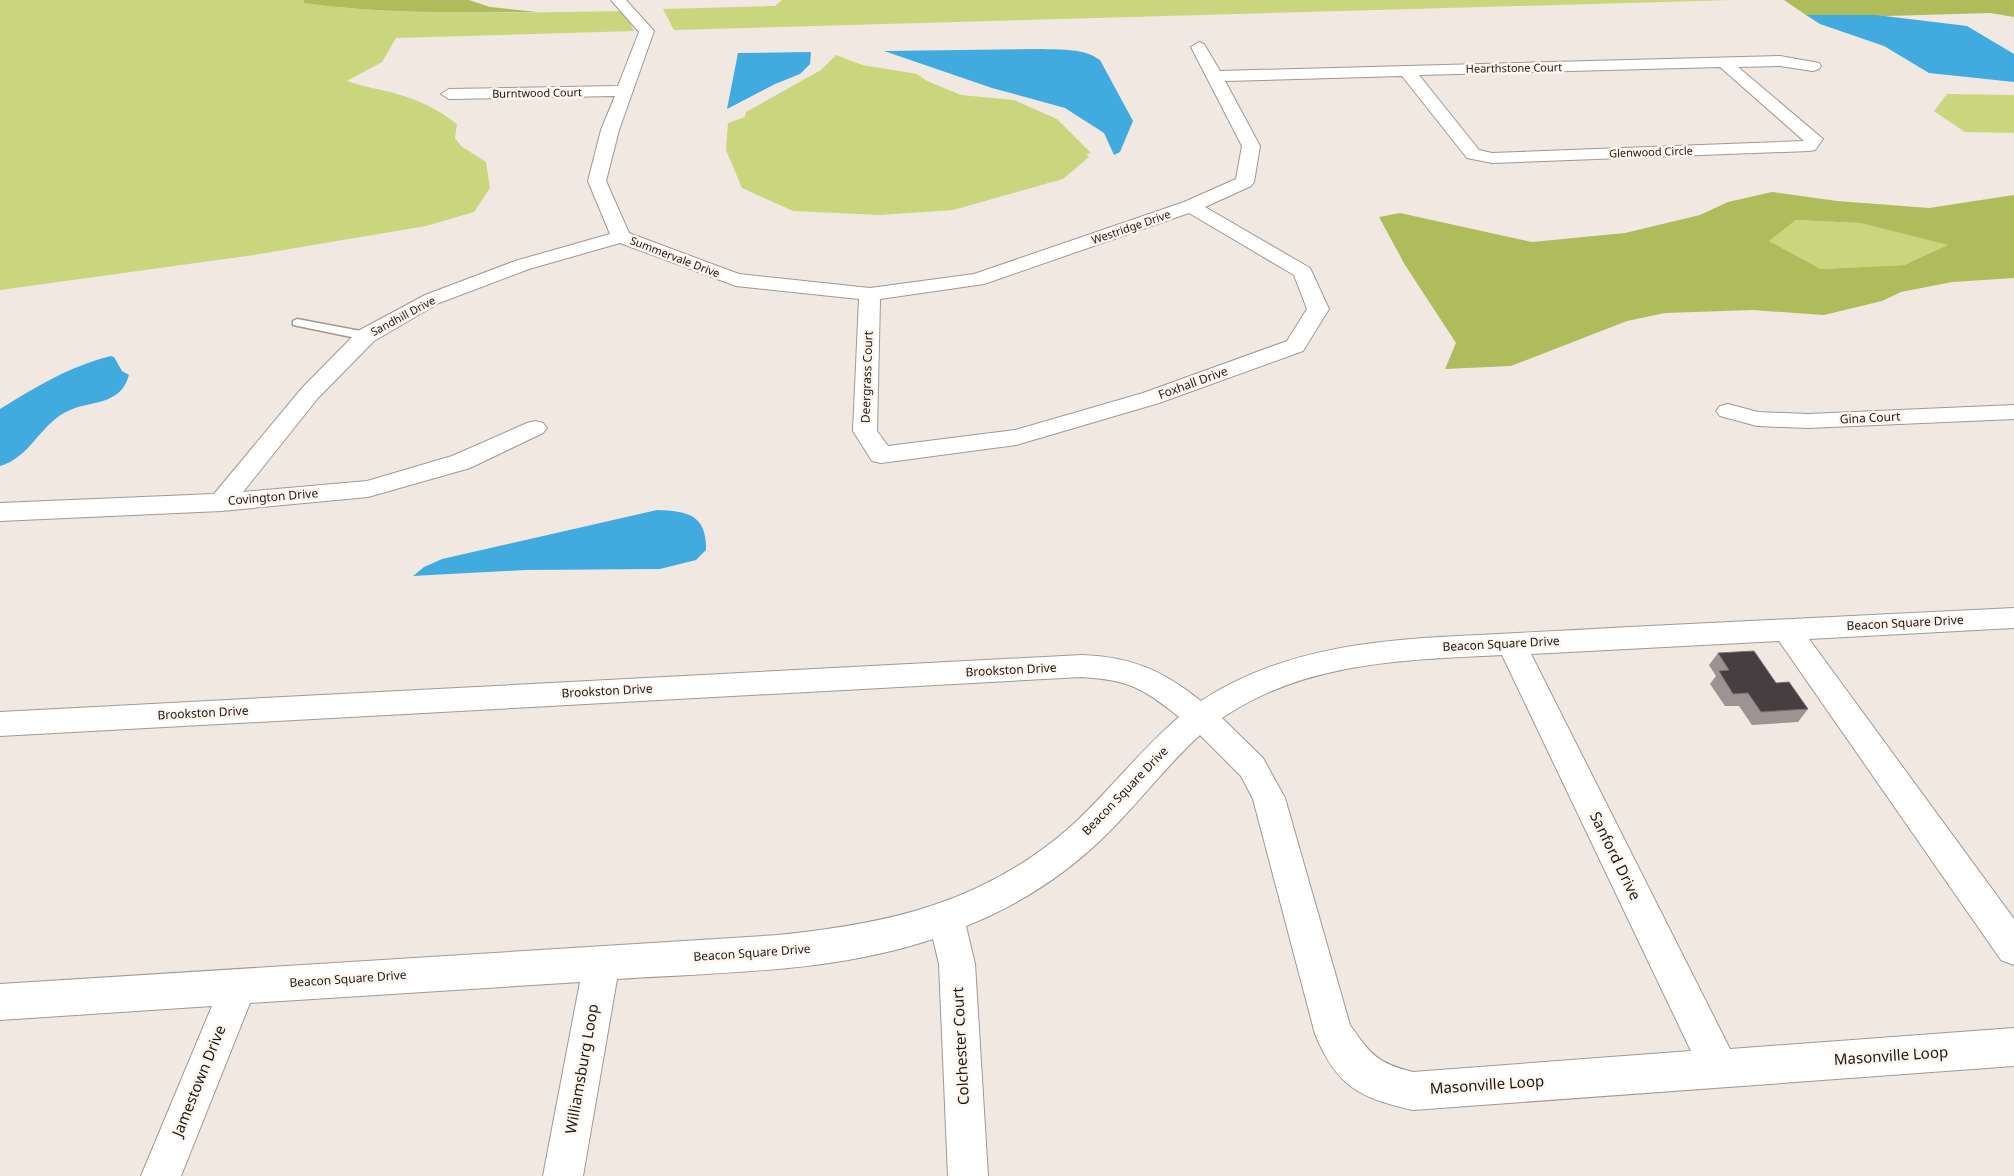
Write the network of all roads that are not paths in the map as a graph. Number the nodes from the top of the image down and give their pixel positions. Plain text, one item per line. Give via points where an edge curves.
1 (618, 0) edge
2 (1199, 47) dead end
3 (1723, 62) junction
4 (1813, 66) dead end
5 (1406, 70) junction
6 (1215, 76) junction
7 (625, 91) junction
8 (448, 94) dead end
9 (1191, 206) junction
10 (621, 236) junction
11 (870, 294) junction
12 (297, 322) dead end
13 (366, 336) junction
14 (1728, 411) dead end
15 (2014, 412) edge
16 (535, 428) dead end
17 (881, 455) joint
18 (221, 502) junction
19 (0, 512) edge
20 (2014, 618) edge
21 (1787, 630) junction
22 (1511, 643) junction
23 (1199, 718) junction
24 (0, 724) edge
25 (946, 918) junction
26 (2014, 948) edge
27 (602, 963) junction
28 (238, 987) junction
29 (0, 1002) edge
30 (2014, 1047) edge
31 (1720, 1068) junction
32 (161, 1176) edge
33 (563, 1176) edge
34 (968, 1176) edge

1 - 7 street, Summervale Drive via 648,31
2 - 6 street, Westridge Drive
3 - 4 street, Hearthstone Court via 1780,61
3 - 5 street, Hearthstone Court
3 - 5 street, Glenwood Circle via 1814,139 1809,146 1492,158 1472,154
5 - 6 street, Hearthstone Court
6 - 9 street, Westridge Drive via 1251,146 1245,182
7 - 8 street, Burntwood Court
7 - 10 street, Summervale Drive via 610,130 597,181
9 - 11 street, Westridge Drive via 977,280
9 - 17 street, Foxhall Drive via 1303,272 1318,309 1295,346 1151,398 1016,437
10 - 11 street, Summervale Drive via 736,280
10 - 13 street, Sandhill Drive via 522,265 432,299
11 - 17 street, Deergrass Court via 865,431
12 - 13 lane
13 - 18 street, Sandhill Drive via 310,394
14 - 15 street, Gina Court via 1757,419 1799,420
16 - 18 street, Covington Drive via 461,462 368,488
18 - 19 street, Covington Drive
20 - 21 street, Beacon Square Drive
21 - 22 street, Beacon Square Drive
21 - 26 street
22 - 23 street, Beacon Square Drive via 1348,656 1287,672
22 - 31 street, Sanford Drive
23 - 24 street, Brookston Drive via 1140,675 1113,668 1082,666
23 - 25 street, Beacon Square Drive via 1072,846 1014,885
23 - 31 street, Masonville Loop via 1230,743 1253,768 1269,798 1334,1034 1352,1063 1378,1083 1413,1091
25 - 27 street, Beacon Square Drive via 874,939 823,947
25 - 34 street, Colchester Court via 957,964
27 - 28 street, Beacon Square Drive
27 - 33 street, Williamsburg Loop
28 - 29 street, Beacon Square Drive
28 - 32 street, Jamestown Drive
30 - 31 street, Masonville Loop

